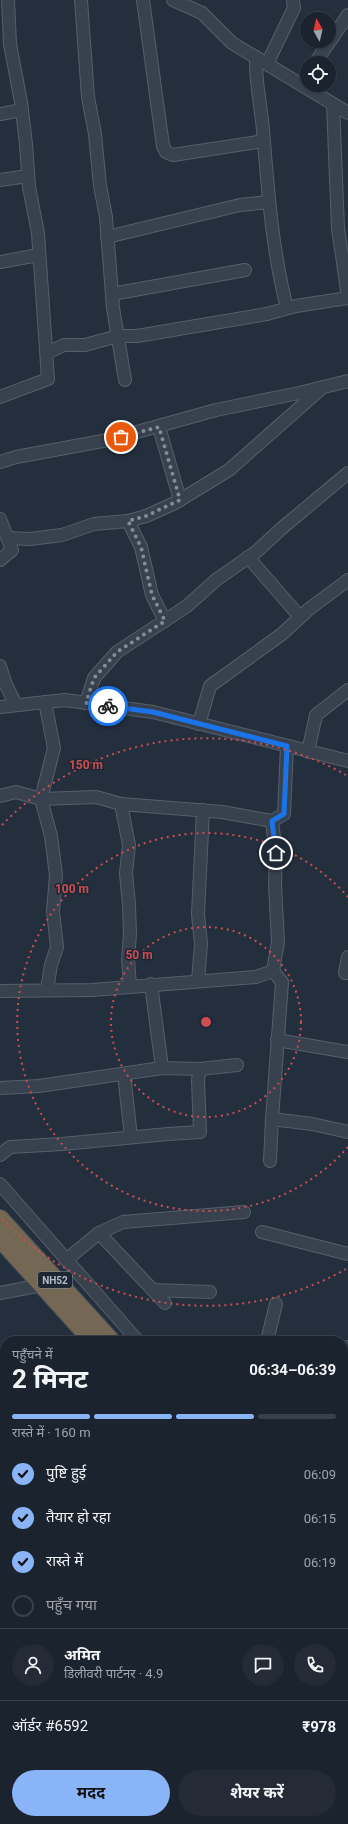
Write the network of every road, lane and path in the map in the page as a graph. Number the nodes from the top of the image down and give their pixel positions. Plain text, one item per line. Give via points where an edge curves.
1 (8, 0) edge
2 (81, 0) edge
3 (143, 0) edge
4 (174, 0) edge
5 (202, 0) edge
6 (293, 0) edge
7 (202, 13) junction
8 (348, 15) edge
9 (320, 56) edge
10 (256, 57) junction
11 (267, 64) junction
12 (300, 78) edge
13 (318, 92) edge
14 (333, 104) junction
15 (22, 110) junction
16 (348, 113) edge
17 (0, 114) edge
18 (264, 141) junction
19 (28, 176) junction
20 (0, 180) edge
21 (269, 202) junction
22 (107, 237) junction
23 (38, 255) junction
24 (0, 262) edge
25 (245, 270) dead end
26 (112, 294) junction
27 (348, 297) edge
28 (287, 308) junction
29 (118, 336) junction
30 (47, 353) junction
31 (125, 380) dead end
32 (348, 381) edge
33 (323, 386) junction
34 (0, 397) edge
35 (159, 427) junction
36 (0, 462) edge
37 (348, 473) edge
38 (180, 500) junction
39 (0, 519) edge
40 (128, 521) junction
41 (8, 538) junction
42 (248, 558) junction
43 (0, 560) edge
44 (348, 580) edge
45 (300, 618) junction
46 (165, 621) junction
47 (0, 666) edge
48 (348, 690) edge
49 (45, 702) junction
50 (86, 703) junction
51 (16, 705) junction
52 (0, 707) edge
53 (199, 724) junction
54 (287, 746) junction
55 (308, 752) junction
56 (348, 761) edge
57 (0, 796) edge
58 (41, 799) junction
59 (122, 804) junction
60 (203, 810) junction
61 (272, 821) junction
62 (348, 957) edge
63 (273, 971) junction
64 (348, 973) edge
65 (198, 981) junction
66 (151, 984) junction
67 (130, 986) junction
68 (47, 990) junction
69 (0, 991) edge
70 (277, 1040) junction
71 (348, 1052) edge
72 (237, 1065) dead end
73 (162, 1068) junction
74 (200, 1069) junction
75 (124, 1074) junction
76 (0, 1088) edge
77 (272, 1119) junction
78 (348, 1132) edge
79 (131, 1137) junction
80 (0, 1155) edge
81 (270, 1161) dead end
82 (0, 1184) edge
83 (244, 1212) dead end
84 (0, 1220) edge
85 (262, 1232) dead end
86 (99, 1233) junction
87 (0, 1238) edge
88 (348, 1254) edge
89 (66, 1260) junction
90 (42, 1285) junction
91 (152, 1290) junction
92 (210, 1292) dead end
93 (0, 1293) edge
94 (165, 1302) dead end
95 (276, 1304) dead end
96 (88, 1336) edge
97 (106, 1336) edge
98 (134, 1336) edge
99 (268, 1336) edge

1 - 15 street via 10,44
2 - 22 street via 88,97
3 - 18 street via 163,146 166,152 173,155
4 - 7 street
5 - 7 street
6 - 11 street via 294,8
7 - 10 street via 232,42
8 - 9 street
10 - 11 street
10 - 18 street via 255,70
11 - 12 street
13 - 14 street
14 - 16 street
14 - 27 street via 338,228
15 - 17 street
15 - 19 street
18 - 21 street
19 - 20 street
19 - 23 street via 38,233
21 - 22 street via 240,205
21 - 28 street via 279,278
22 - 26 street
23 - 24 street
23 - 30 street
25 - 26 street
26 - 29 street
27 - 28 street
28 - 29 street via 267,314 137,336
29 - 30 street via 85,345 64,345
29 - 31 street
30 - 34 street via 48,379
32 - 33 street
33 - 35 street via 216,410
33 - 38 street via 229,470
35 - 36 street
35 - 38 street
37 - 42 street
38 - 40 street via 146,516
39 - 41 street
40 - 41 street via 94,524 62,535
40 - 46 street via 141,547 152,595
41 - 43 street via 12,550
42 - 45 street
42 - 46 street
44 - 45 street
45 - 53 street via 210,686
46 - 50 street via 117,652 94,678
47 - 51 street
48 - 55 street via 316,715
49 - 50 street via 65,700
49 - 51 street
49 - 58 street via 54,748
50 - 53 street via 153,712
51 - 52 street
53 - 54 street
54 - 55 street
54 - 61 street via 284,814
55 - 56 street
57 - 58 street via 16,792
58 - 59 street via 96,797
58 - 68 street via 51,836 56,875 53,911 57,948
59 - 60 street
59 - 67 street via 129,845 126,873
60 - 61 street
60 - 65 street
61 - 63 street via 276,853 278,942
62 - 64 street via 345,973
63 - 65 street via 256,977
63 - 70 street via 282,982
65 - 66 street
66 - 67 street
66 - 73 street
67 - 68 street via 92,990
68 - 69 street
70 - 71 street
70 - 77 street
72 - 74 street
73 - 74 street
73 - 75 street
74 - 79 street via 200,1132
75 - 76 street via 38,1086
75 - 79 street
77 - 78 street
77 - 81 street
79 - 80 street via 10,1147
82 - 89 street
83 - 86 street via 123,1222
84 - 97 highway, NH52
85 - 88 street
86 - 89 street
86 - 91 street
87 - 90 highway, NH52
89 - 98 street
90 - 93 street
90 - 96 highway, NH52
91 - 92 street
91 - 94 street
95 - 99 street

